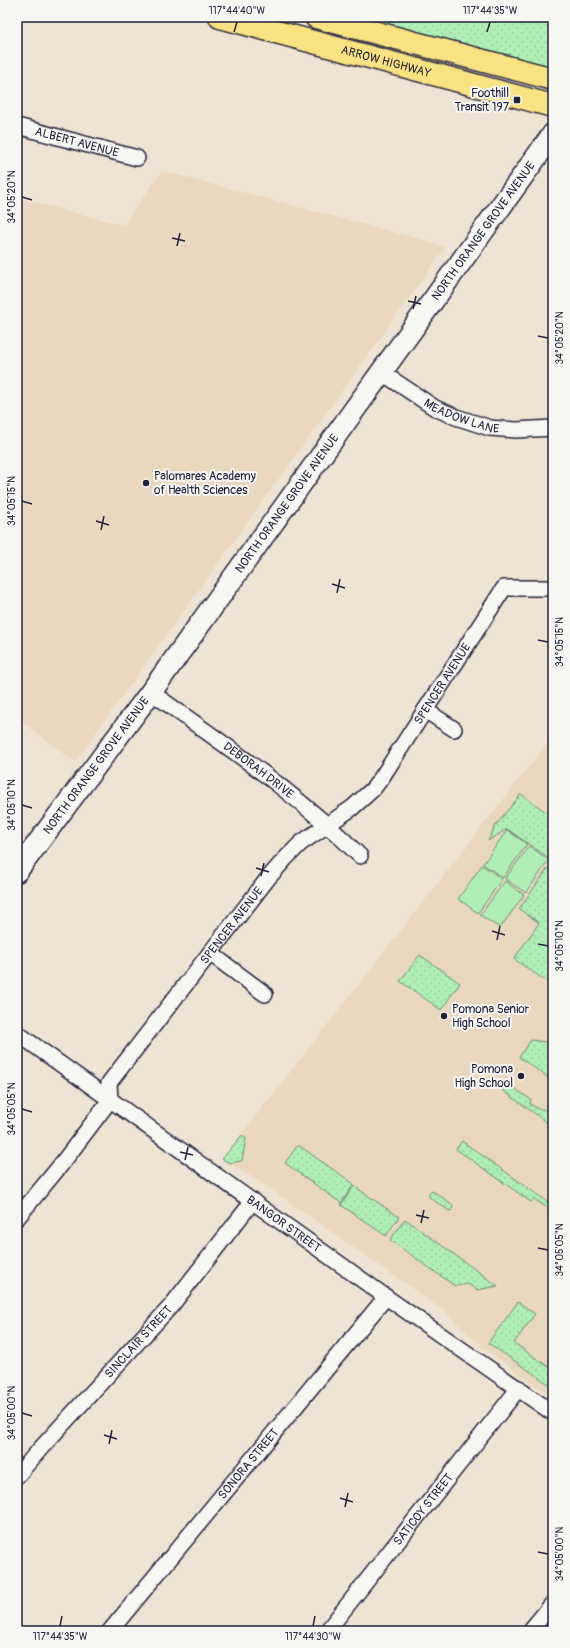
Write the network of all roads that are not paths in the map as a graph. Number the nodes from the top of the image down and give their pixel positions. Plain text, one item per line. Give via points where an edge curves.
1 (220, 17) edge
2 (316, 17) edge
3 (247, 20) edge
4 (553, 79) edge
5 (553, 106) edge
6 (17, 126) edge
7 (553, 134) edge
8 (137, 158) dead end
9 (381, 372) junction
10 (553, 428) edge
11 (553, 588) edge
12 (151, 692) junction
13 (425, 710) junction
14 (454, 729) dead end
15 (327, 826) junction
16 (360, 856) dead end
17 (17, 871) edge
18 (210, 954) junction
19 (265, 994) dead end
20 (17, 1033) edge
21 (110, 1100) junction
22 (253, 1201) junction
23 (17, 1218) edge
24 (386, 1297) junction
25 (519, 1388) junction
26 (553, 1412) edge
27 (17, 1476) edge
28 (553, 1603) edge
29 (110, 1631) edge
30 (327, 1631) edge
31 (530, 1631) edge

1 - 3 main road, ARROW HIGHWAY
2 - 4 main road, ARROW HIGHWAY
3 - 5 main road, ARROW HIGHWAY
6 - 8 street, ALBERT AVENUE
7 - 9 main road, NORTH ORANGE GROVE AVENUE
9 - 10 street, MEADOW LANE via 435,408 456,417 490,428
9 - 12 main road, NORTH ORANGE GROVE AVENUE
11 - 13 street, SPENCER AVENUE via 504,588
12 - 15 street, DEBORAH DRIVE via 272,779
12 - 17 main road, NORTH ORANGE GROVE AVENUE
13 - 14 street
13 - 15 street, SPENCER AVENUE via 373,789
15 - 16 street, DEBORAH DRIVE
15 - 18 street, SPENCER AVENUE via 301,843 284,859
18 - 19 street
18 - 21 street, SPENCER AVENUE via 109,1083
20 - 21 street, BANGOR STREET
21 - 22 street, BANGOR STREET
21 - 23 street
22 - 24 street, BANGOR STREET
22 - 27 street, SINCLAIR STREET via 170,1306
24 - 25 street, BANGOR STREET
24 - 29 street, SONORA STREET
25 - 26 street, BANGOR STREET
25 - 30 street, SATICOY STREET
28 - 31 street

